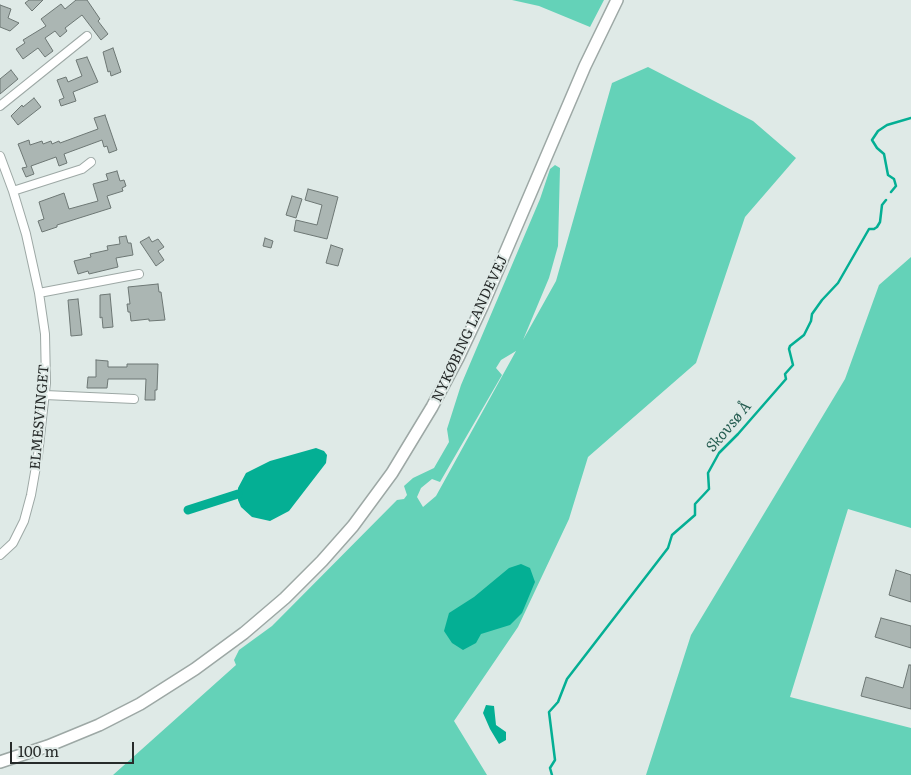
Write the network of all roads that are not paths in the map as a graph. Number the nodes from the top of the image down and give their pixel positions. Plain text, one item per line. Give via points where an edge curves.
1 (617, 0) edge
2 (86, 36) dead end
3 (0, 106) edge
4 (0, 156) edge
5 (91, 162) dead end
6 (13, 191) junction
7 (139, 274) dead end
8 (39, 293) junction
9 (45, 395) junction
10 (134, 399) dead end
11 (0, 554) edge
12 (0, 762) edge

1 - 12 main road, NYKØBING LANDEVEJ via 458,358 392,473 353,526 285,598 195,669 140,704 99,725
2 - 3 street
4 - 6 street, ELMESVINGET
5 - 6 street via 82,169
6 - 8 street, ELMESVINGET
7 - 8 street
8 - 9 street, ELMESVINGET via 45,334
9 - 10 street
9 - 11 street, ELMESVINGET via 31,495 24,521 12,543

